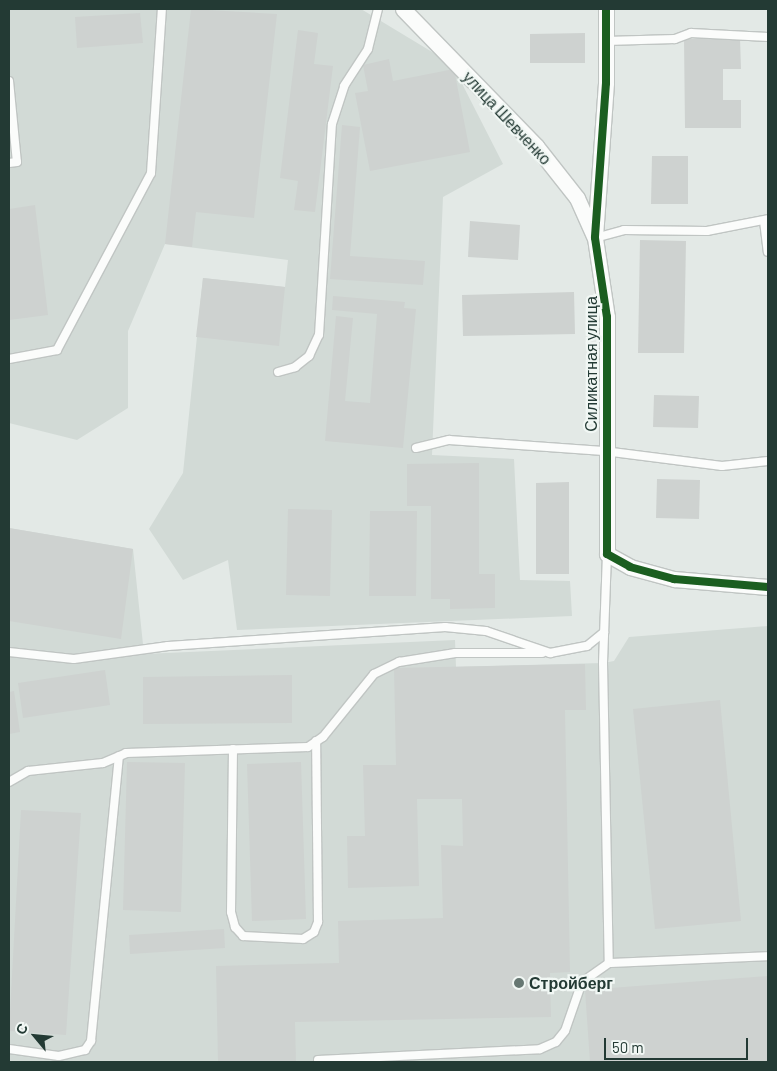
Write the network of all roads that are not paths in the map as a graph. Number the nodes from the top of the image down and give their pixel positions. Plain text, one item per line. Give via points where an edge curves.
1 (162, 9) edge
2 (378, 9) edge
3 (606, 9) edge
4 (408, 10) edge
5 (768, 37) edge
6 (606, 41) junction
7 (9, 82) edge
8 (9, 163) edge
9 (766, 220) edge
10 (595, 238) junction
11 (768, 252) edge
12 (9, 359) edge
13 (278, 372) dead end
14 (416, 448) dead end
15 (604, 451) junction
16 (768, 461) edge
17 (607, 554) junction
18 (768, 586) edge
19 (604, 632) junction
20 (9, 652) edge
21 (550, 653) junction
22 (316, 742) junction
23 (233, 749) junction
24 (119, 756) junction
25 (9, 782) edge
26 (768, 956) edge
27 (609, 964) junction
28 (9, 1049) edge
29 (318, 1060) dead end

1 - 12 lane via 151,173 57,350
2 - 13 lane via 368,49 344,86 332,124 319,335 309,356 295,367
3 - 6 street, Силикатная улица
4 - 10 street, улица Шевченко via 536,146 577,198
5 - 6 lane via 690,33 675,39
6 - 10 street, Силикатная улица
7 - 8 lane via 17,162
9 - 10 lane via 707,231 624,230
9 - 11 lane
10 - 15 street, Силикатная улица via 607,317
14 - 15 lane via 448,440
15 - 16 lane via 722,466
15 - 17 street, Силикатная улица
17 - 18 street via 630,567 674,579
17 - 19 lane
19 - 21 lane via 587,646
19 - 27 lane
20 - 21 lane via 74,659 168,646 445,628 486,631
21 - 22 lane via 455,652 399,662 374,674
22 - 23 lane via 308,747
22 - 23 lane via 318,922 314,932 303,939 244,936 235,927 231,912
23 - 24 lane
24 - 25 lane via 103,763 28,771
24 - 28 lane via 95,1029 91,1040 85,1050 59,1056
26 - 27 lane
27 - 29 lane via 582,982 565,1032 556,1042 540,1049

